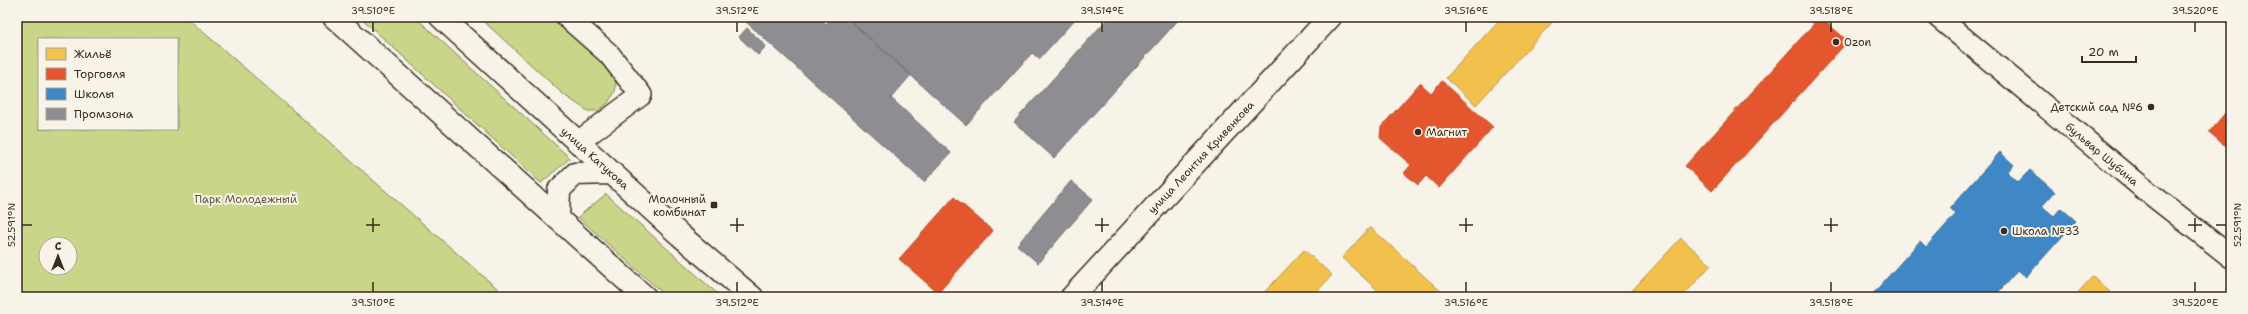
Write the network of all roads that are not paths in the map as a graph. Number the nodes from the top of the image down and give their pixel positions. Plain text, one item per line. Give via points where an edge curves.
1 (334, 17) edge
2 (441, 17) edge
3 (567, 17) edge
4 (1330, 17) edge
5 (1938, 17) edge
6 (578, 142) junction
7 (611, 173) junction
8 (558, 218) junction
9 (2231, 257) edge
10 (645, 297) edge
11 (752, 297) edge
12 (1072, 297) edge

1 - 8 main road
2 - 6 main road, улица Катукова
3 - 6 street via 609,54 641,95
4 - 12 main road, улица Леонтия Кривенкова
5 - 9 street, бульвар Шубина via 2143,188
6 - 7 main road, улица Катукова
7 - 8 main road via 575,174 559,190
7 - 11 main road, улица Катукова
8 - 10 main road

